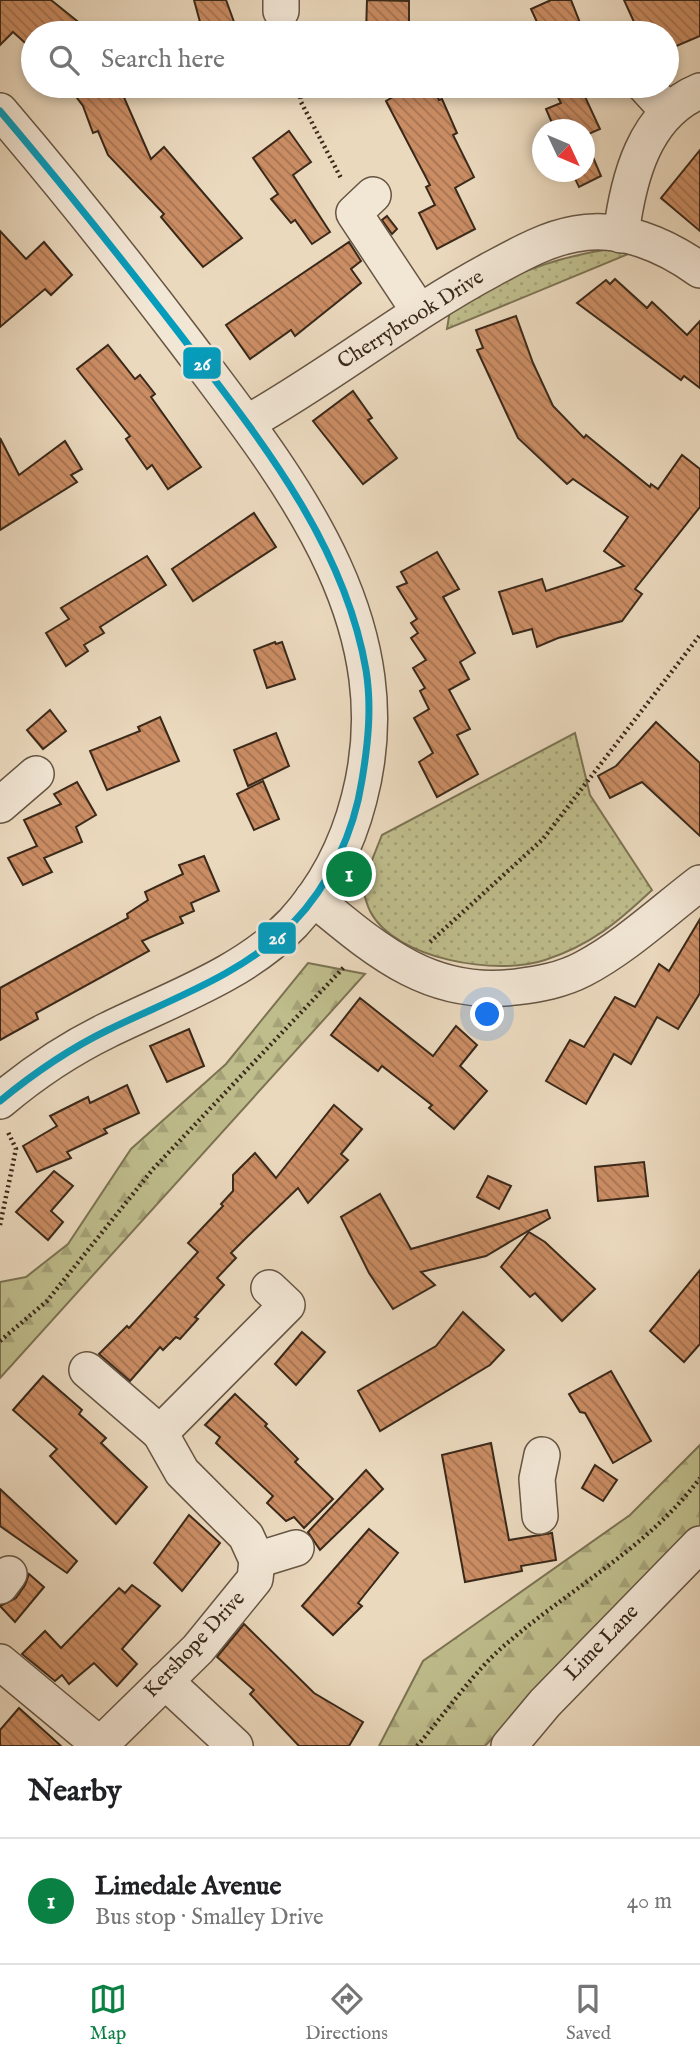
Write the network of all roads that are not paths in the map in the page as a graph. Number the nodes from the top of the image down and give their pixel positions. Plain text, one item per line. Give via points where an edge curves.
1 (700, 91) edge
2 (679, 94) edge
3 (656, 98) edge
4 (0, 111) edge
5 (363, 204) road end
6 (621, 235) junction
7 (700, 270) edge
8 (419, 311) junction
9 (247, 424) junction
10 (36, 774) dead end
11 (0, 805) edge
12 (700, 883) edge
13 (313, 898) junction
14 (3, 1113) edge
15 (269, 1288) dead end
16 (87, 1370) dead end
17 (160, 1433) junction
18 (542, 1455) dead end
19 (540, 1516) dead end
20 (700, 1544) edge
21 (296, 1548) dead end
22 (257, 1560) junction
23 (0, 1662) edge
24 (165, 1681) junction
25 (99, 1746) edge
26 (235, 1746) edge
27 (509, 1746) edge

1 - 2 street
3 - 6 street via 626,199
4 - 9 street via 137,278
5 - 8 street
6 - 7 street, Cherrybrook Drive via 642,238
6 - 8 street, Cherrybrook Drive via 576,233 536,247
8 - 9 street, Cherrybrook Drive via 296,396
9 - 13 street via 322,537 355,616 365,658 371,745 364,782 351,830 327,881
10 - 11 street
12 - 13 street via 613,950 555,981 499,990 440,983 402,965
13 - 14 street via 254,956 64,1054
15 - 17 street via 287,1305
16 - 17 street
17 - 22 street via 182,1472 246,1535
18 - 19 street via 537,1479
20 - 27 street, Lime Lane
21 - 22 street
22 - 24 street, Kershope Drive via 255,1579 198,1649
23 - 25 street
24 - 25 street, Kershope Drive
24 - 26 street

